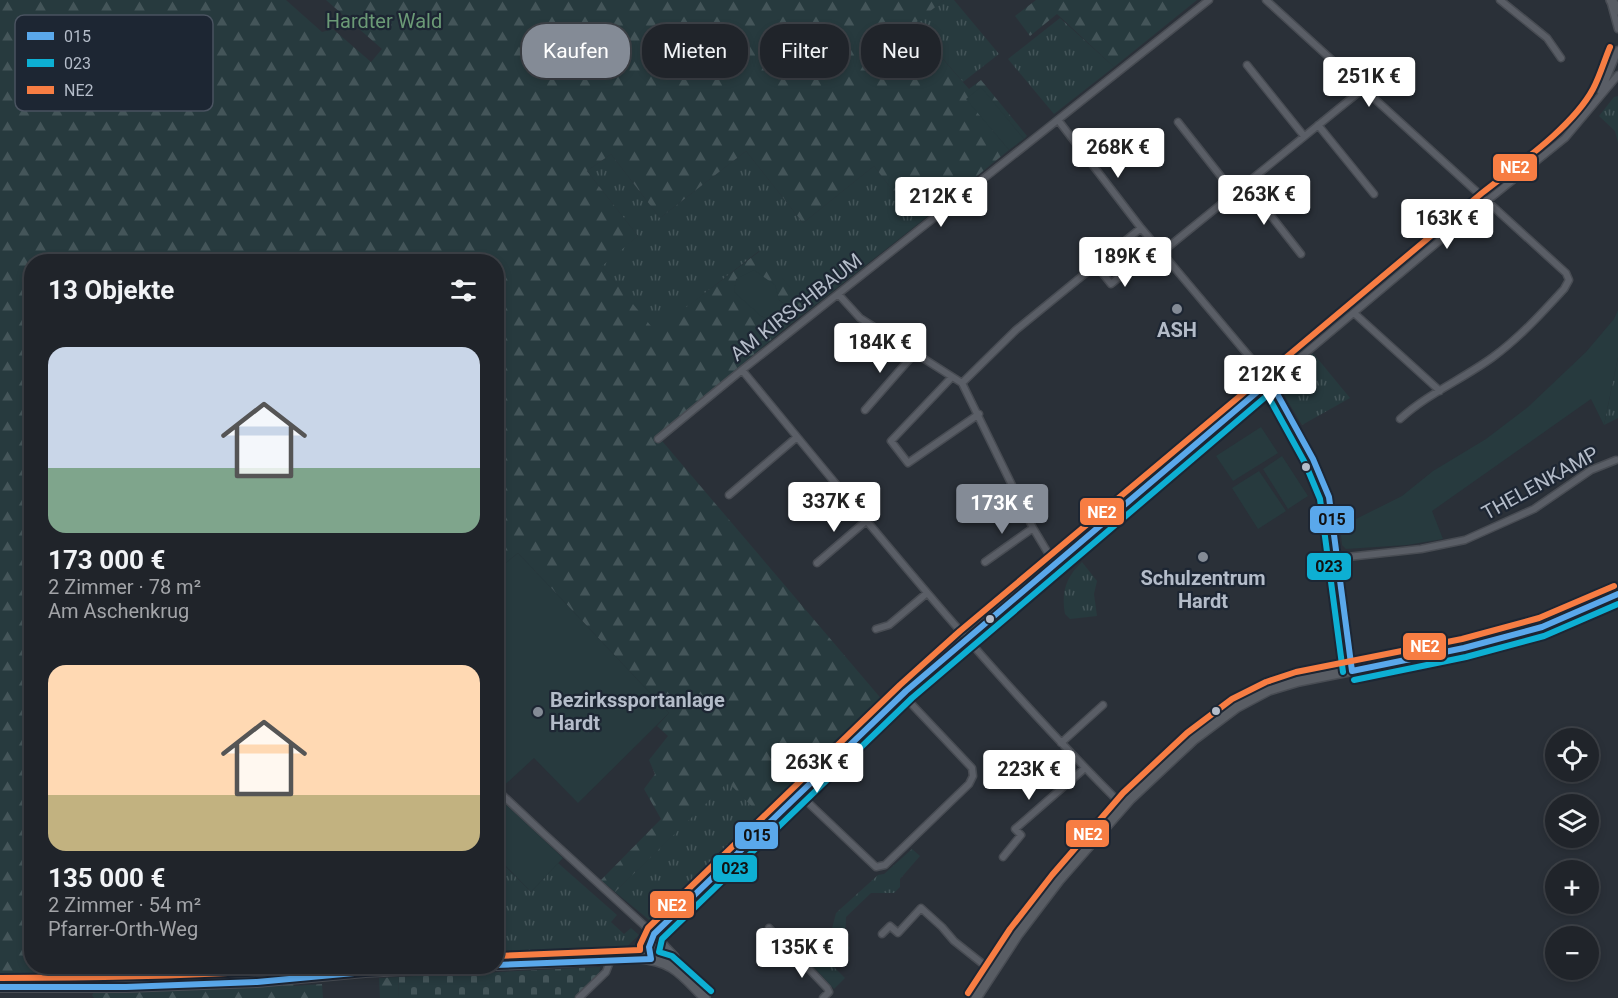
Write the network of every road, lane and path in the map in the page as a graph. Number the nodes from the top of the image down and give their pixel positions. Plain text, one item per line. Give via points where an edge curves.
1 (1209, 0) edge
2 (1266, 0) edge
3 (1500, 0) edge
4 (1610, 0) edge
5 (1618, 10) edge
6 (1618, 29) edge
7 (1618, 50) edge
8 (1561, 58) dead end
9 (1247, 65) dead end
10 (1618, 75) edge
11 (1364, 88) junction
12 (1600, 95) junction
13 (1058, 120) junction
14 (1179, 122) dead end
15 (1318, 126) junction
16 (1304, 136) junction
17 (1246, 184) junction
18 (1234, 193) junction
19 (1374, 194) dead end
20 (1488, 200) junction
21 (1141, 228) junction
22 (1159, 249) junction
23 (1301, 254) dead end
24 (1096, 265) junction
25 (839, 295) junction
26 (1354, 314) junction
27 (914, 354) junction
28 (742, 370) junction
29 (952, 377) junction
30 (1270, 381) junction
31 (962, 382) junction
32 (1440, 391) junction
33 (865, 410) dead end
34 (979, 414) junction
35 (1400, 419) dead end
36 (797, 437) junction
37 (658, 439) dead end
38 (1616, 460) dead end
39 (729, 495) dead end
40 (866, 521) junction
41 (1033, 528) junction
42 (1338, 558) junction
43 (985, 562) dead end
44 (817, 563) dead end
45 (1053, 563) junction
46 (927, 593) junction
47 (1618, 594) edge
48 (876, 629) dead end
49 (966, 638) junction
50 (1352, 670) junction
51 (903, 695) junction
52 (1103, 705) dead end
53 (1061, 743) junction
54 (1085, 768) junction
55 (799, 794) junction
56 (504, 796) edge
57 (1123, 806) junction
58 (1003, 857) dead end
59 (769, 928) dead end
60 (654, 934) junction
61 (882, 934) dead end
62 (659, 939) junction
63 (611, 959) junction
64 (651, 959) junction
65 (504, 965) edge
66 (993, 972) junction
67 (343, 974) edge
68 (684, 976) junction
69 (0, 987) edge
70 (579, 998) edge
71 (705, 998) edge
72 (823, 998) edge
73 (976, 998) edge

1 - 13 street, AM KIRSCHBAUM
2 - 11 street
3 - 8 street via 1547,38
4 - 5 main road
4 - 6 street
7 - 12 street
9 - 16 street
10 - 12 street
11 - 15 street
11 - 20 street
12 - 20 street via 1564,138
13 - 21 street
13 - 25 street, AM KIRSCHBAUM
14 - 18 street
15 - 16 street
15 - 19 street
16 - 17 street
17 - 18 street
17 - 23 street
18 - 22 street
20 - 26 street
20 - 32 street via 1569,280 1513,341
21 - 22 street
21 - 24 street
22 - 24 street via 1111,284
22 - 30 street
24 - 31 street via 1016,330
25 - 27 street via 860,318
25 - 28 street, AM KIRSCHBAUM
26 - 30 street
26 - 32 street
27 - 29 street
27 - 33 street
28 - 36 street
28 - 37 street, AM KIRSCHBAUM
29 - 31 street
29 - 34 street via 891,441 908,463
30 - 42 street via 1323,481
30 - 45 street
31 - 34 street
32 - 35 street
34 - 41 street
36 - 39 street
36 - 40 street
38 - 42 street, THELENKAMP via 1592,470 1534,509 1465,540
40 - 44 street
40 - 46 street
41 - 43 street
41 - 45 street
42 - 50 street
45 - 49 street
46 - 48 street via 889,625
46 - 49 street
47 - 50 main road via 1542,627 1464,648
49 - 51 street
49 - 53 street
50 - 57 main road via 1269,690 1237,707 1193,740
51 - 55 street
51 - 55 street via 972,768 973,776 885,865 876,867
52 - 53 street
53 - 54 street
54 - 57 street
54 - 58 street via 1015,829 1021,835
55 - 60 street
56 - 60 street
57 - 66 main road via 1059,880
59 - 72 street via 789,949 800,954 827,988 829,992
60 - 62 street
60 - 64 street via 649,947
61 - 66 street via 890,926 898,933 921,908
62 - 64 street
62 - 68 street via 675,956
63 - 64 main road
63 - 65 main road
63 - 70 street via 606,972
64 - 68 main road via 667,963
66 - 73 main road
67 - 69 main road via 126,987
68 - 71 main road

